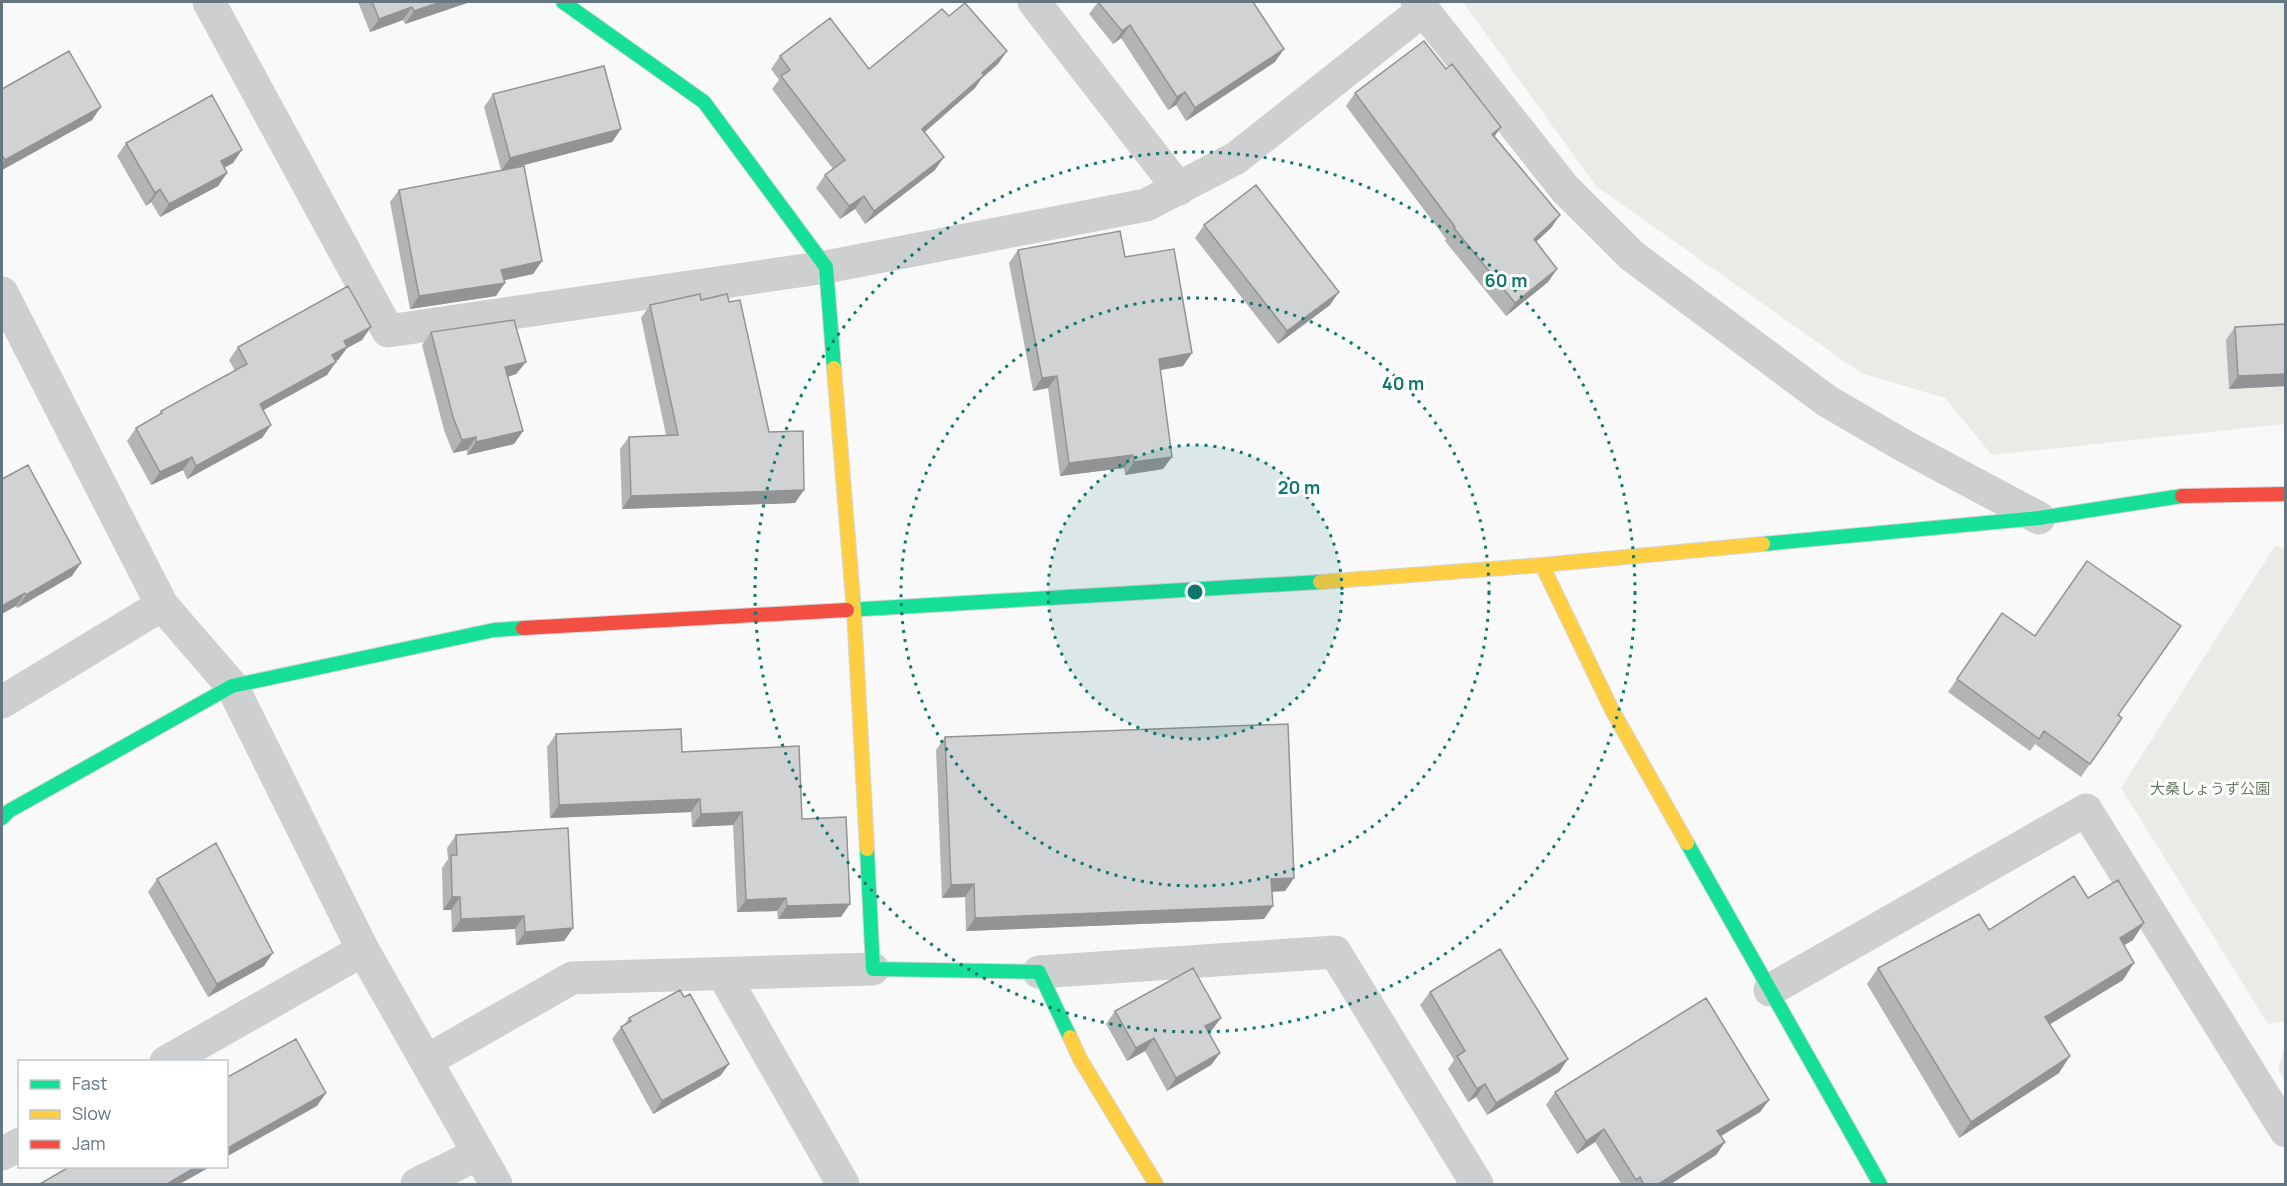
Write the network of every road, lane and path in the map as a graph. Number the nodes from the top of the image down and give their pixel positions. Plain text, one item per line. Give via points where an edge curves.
1 (209, 2) edge
2 (564, 2) edge
3 (1034, 2) edge
4 (1420, 6) edge
5 (1179, 189) junction
6 (826, 267) junction
7 (2, 293) edge
8 (2286, 494) edge
9 (2039, 518) junction
10 (1542, 565) junction
11 (162, 605) junction
12 (854, 611) junction
13 (232, 686) junction
14 (2, 702) edge
15 (2, 818) edge
16 (363, 950) junction
17 (873, 969) junction
18 (1039, 972) junction
19 (723, 974) junction
20 (1770, 990) junction
21 (170, 1060) edge
22 (426, 1061) junction
23 (2286, 1131) edge
24 (18, 1145) edge
25 (2, 1154) edge
26 (478, 1154) junction
27 (417, 1185) edge
28 (496, 1185) edge
29 (843, 1185) edge
30 (1156, 1185) edge
31 (1477, 1185) edge
32 (1880, 1185) edge

1 - 6 street via 388,331
2 - 6 street via 704,102
3 - 5 street
4 - 5 street via 1236,158
4 - 9 street via 1565,189 1631,255 1827,401
5 - 6 street via 1146,205
6 - 12 street
7 - 11 street
8 - 9 street via 2178,496
9 - 10 street
10 - 12 street
10 - 20 street via 1612,710
11 - 13 street
11 - 14 street
12 - 13 street via 494,630
12 - 17 street
13 - 15 street
13 - 16 street
16 - 21 street
16 - 22 street
17 - 18 street
17 - 19 street
18 - 30 street via 1080,1059
18 - 31 street via 1335,952
19 - 22 street via 572,978
19 - 29 street
20 - 23 street via 2086,810
20 - 32 street
22 - 26 street
24 - 25 street
26 - 27 street
26 - 28 street

